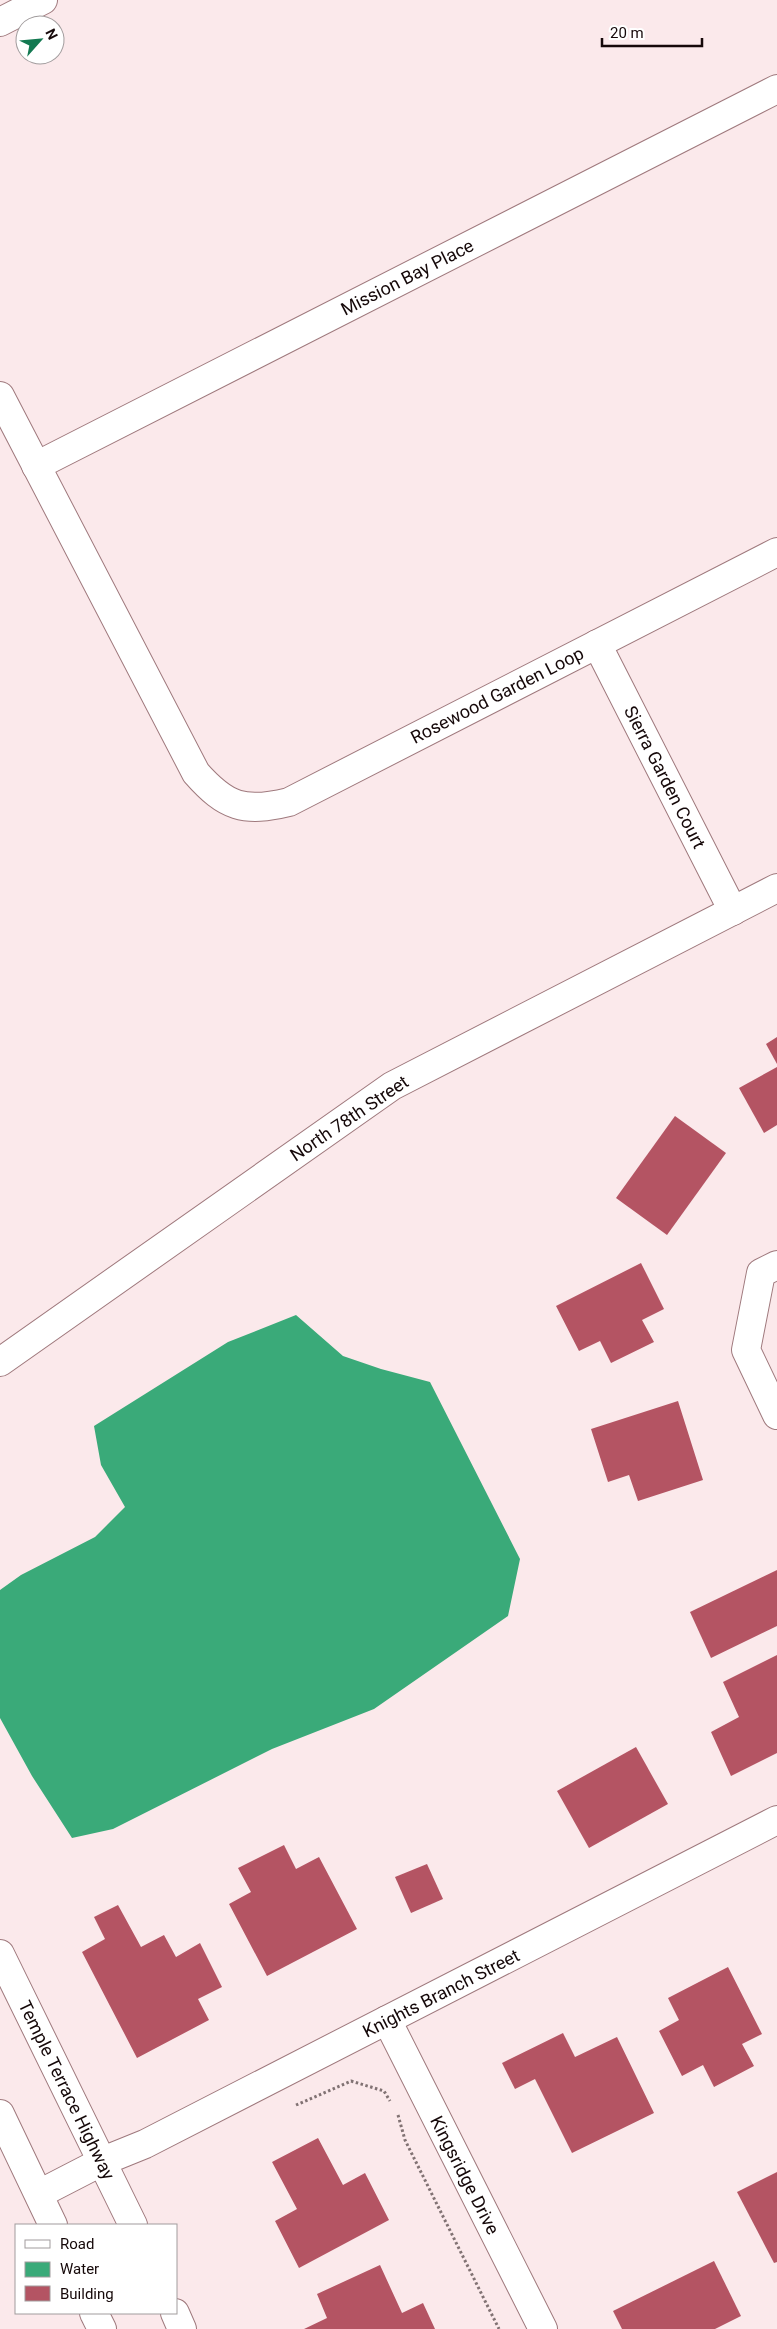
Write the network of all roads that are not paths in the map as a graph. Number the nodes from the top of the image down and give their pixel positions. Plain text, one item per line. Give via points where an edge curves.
1 (43, 0) edge
2 (0, 22) edge
3 (777, 89) edge
4 (0, 396) edge
5 (36, 466) junction
6 (777, 552) edge
7 (597, 644) junction
8 (777, 888) edge
9 (733, 911) junction
10 (777, 1265) edge
11 (0, 1362) edge
12 (777, 1415) edge
13 (777, 1820) edge
14 (0, 1954) edge
15 (387, 2020) junction
16 (0, 2114) edge
17 (102, 2162) junction
18 (39, 2194) junction
19 (53, 2224) edge
20 (133, 2224) edge
21 (94, 2314) edge
22 (175, 2314) edge
23 (102, 2329) edge
24 (182, 2329) edge
25 (543, 2329) edge

1 - 2 street
3 - 5 street, Mission Bay Place
4 - 5 street
5 - 7 street, Rosewood Garden Loop via 196,772 212,792 237,806 263,809 289,802
6 - 7 street, Rosewood Garden Loop
7 - 9 street, Sierra Garden Court
8 - 9 street, North 78th Street
9 - 11 street, North 78th Street via 392,1086
10 - 12 street via 761,1273 746,1350
13 - 15 street, Knights Branch Street
14 - 17 street, Temple Terrace Highway
15 - 17 street, Knights Branch Street via 145,2144
15 - 25 street, Kingsridge Drive
16 - 18 street
17 - 18 street, Knights Branch Street
17 - 20 street, Temple Terrace Highway
18 - 19 street
21 - 23 street
22 - 24 street

